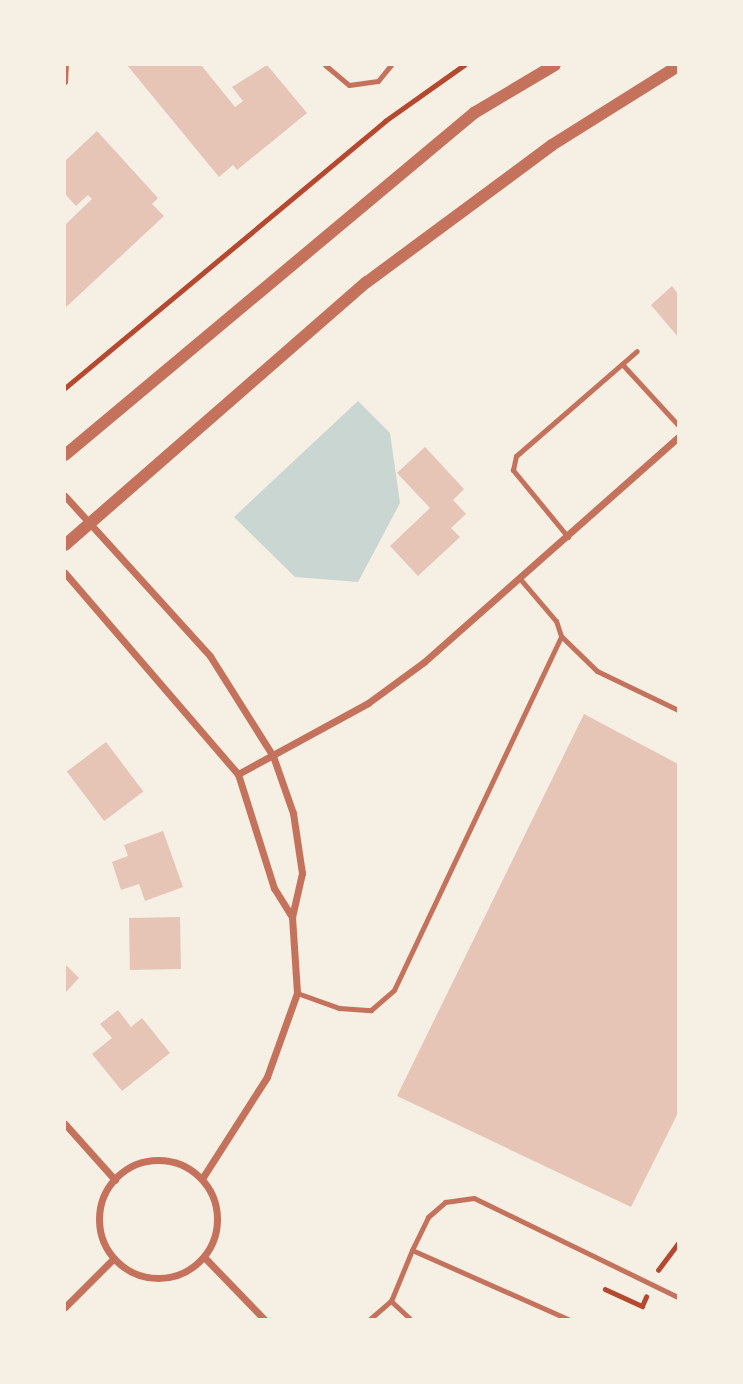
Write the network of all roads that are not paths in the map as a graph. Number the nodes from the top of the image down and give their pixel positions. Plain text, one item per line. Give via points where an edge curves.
1 (66, 65) edge
2 (325, 65) edge
3 (391, 65) edge
4 (555, 65) edge
5 (678, 66) edge
6 (65, 82) edge
7 (637, 351) dead end
8 (622, 364) junction
9 (678, 425) edge
10 (678, 437) edge
11 (65, 456) edge
12 (65, 496) edge
13 (90, 524) junction
14 (568, 537) junction
15 (65, 545) edge
16 (65, 573) edge
17 (521, 580) junction
18 (561, 636) junction
19 (678, 710) edge
20 (273, 756) junction
21 (238, 774) junction
22 (292, 917) junction
23 (297, 993) junction
24 (65, 1124) edge
25 (203, 1177) junction
26 (115, 1180) junction
27 (412, 1250) junction
28 (114, 1258) junction
29 (205, 1258) junction
30 (678, 1297) edge
31 (391, 1301) junction
32 (65, 1307) edge
33 (264, 1319) edge
34 (370, 1319) edge
35 (410, 1319) edge
36 (568, 1319) edge

1 - 6 lane
2 - 3 lane via 349,85 378,81
4 - 11 street via 474,113
5 - 13 street via 552,145 367,282
7 - 8 lane
8 - 9 lane
8 - 14 lane via 516,456 513,470
10 - 14 street
12 - 13 street
13 - 15 street
13 - 20 street via 210,656
14 - 17 street
16 - 21 street
17 - 18 lane via 556,621
17 - 20 street via 368,703
18 - 19 lane via 597,671
18 - 23 lane via 394,990 371,1010 339,1008
20 - 21 street
20 - 22 street via 293,813 302,873
21 - 22 street via 274,888
22 - 23 street
23 - 25 street via 267,1077
24 - 26 street
25 - 26 street via 181,1164 152,1159
25 - 29 street via 217,1220
26 - 28 street via 96,1214 99,1237
27 - 30 lane via 428,1217 445,1202 474,1198
27 - 31 lane
27 - 36 lane
28 - 29 street via 138,1274 161,1276 188,1272
28 - 32 street
29 - 33 street
31 - 34 lane
31 - 35 lane

